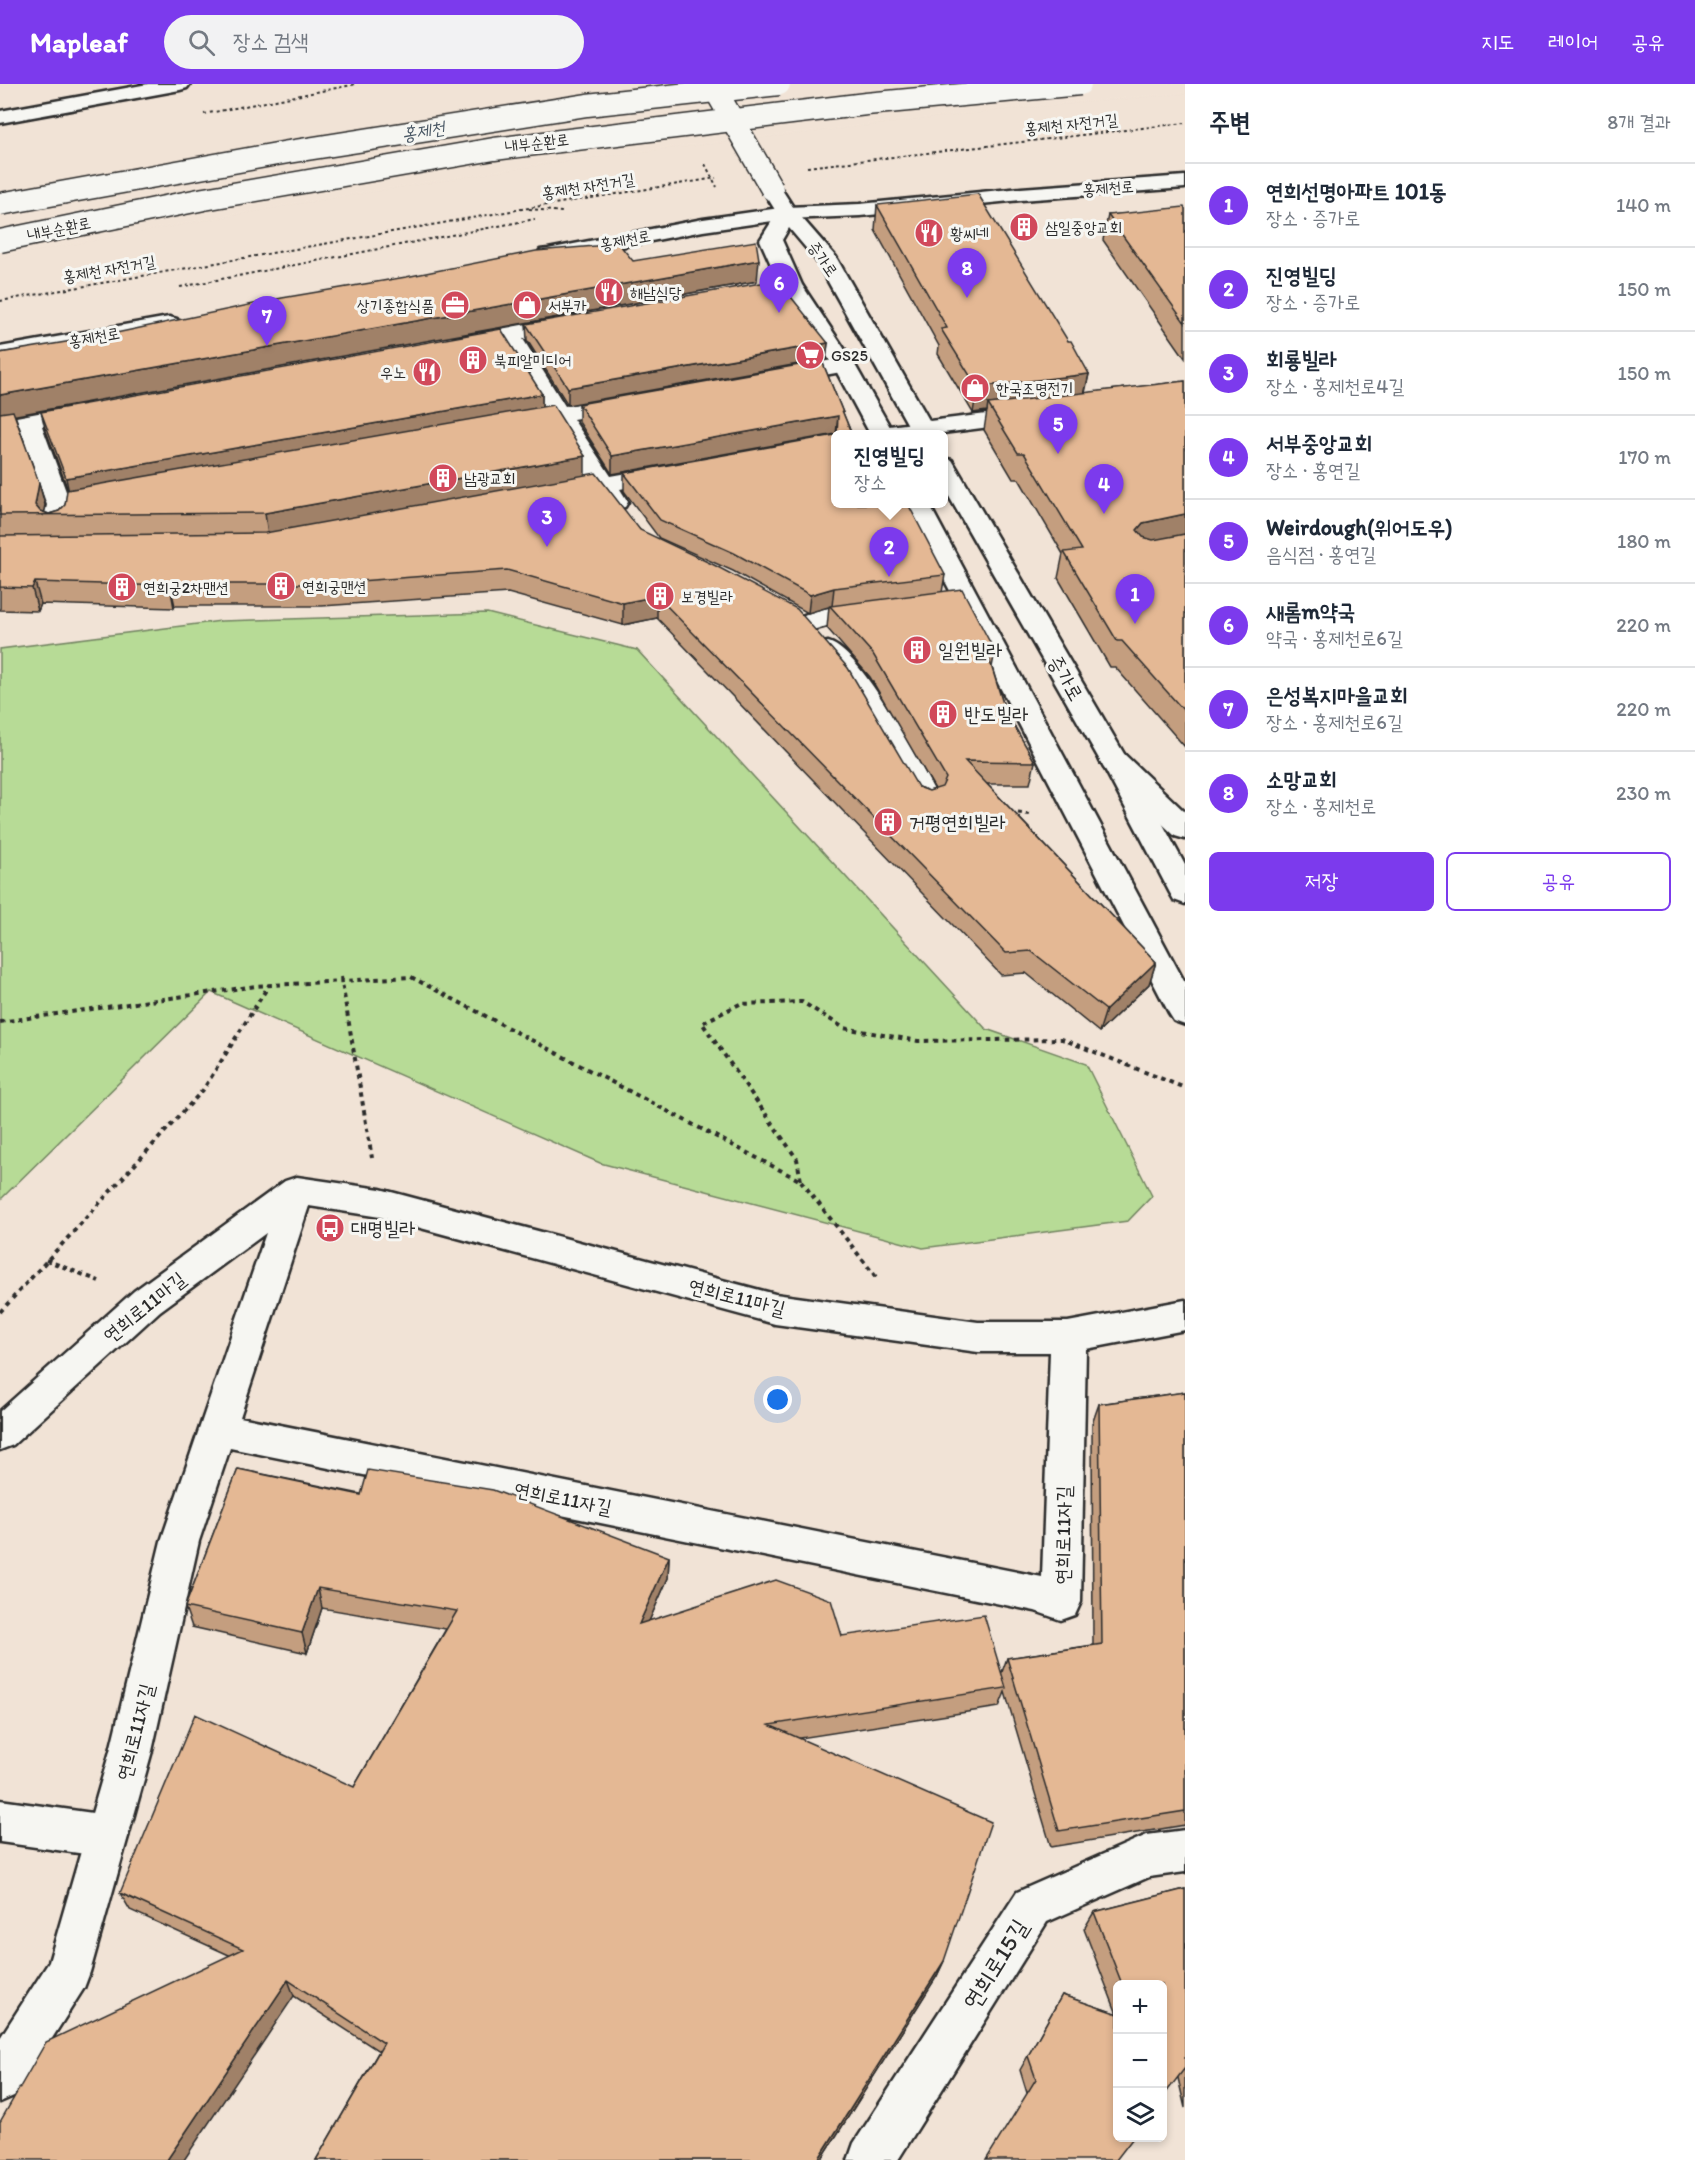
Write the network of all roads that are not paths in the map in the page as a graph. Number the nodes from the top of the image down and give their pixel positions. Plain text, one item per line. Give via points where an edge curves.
1 (180, 84) edge
2 (712, 84) edge
3 (779, 84) edge
4 (1080, 84) edge
5 (0, 117) edge
6 (1185, 182) edge
7 (0, 204) edge
8 (787, 213) junction
9 (0, 241) edge
10 (524, 259) edge
11 (589, 319) edge
12 (186, 320) edge
13 (509, 334) junction
14 (440, 347) edge
15 (0, 354) edge
16 (844, 365) junction
17 (764, 379) edge
18 (649, 398) edge
19 (107, 408) edge
20 (1048, 413) edge
21 (558, 414) junction
22 (29, 422) junction
23 (488, 427) edge
24 (0, 428) edge
25 (880, 430) edge
26 (923, 430) edge
27 (937, 430) edge
28 (685, 470) edge
29 (948, 474) edge
30 (604, 485) junction
31 (543, 497) edge
32 (919, 508) edge
33 (629, 519) edge
34 (53, 546) edge
35 (900, 608) edge
36 (1114, 761) junction
37 (926, 801) edge
38 (1185, 829) edge
39 (1185, 893) edge
40 (1185, 1013) edge
41 (297, 1191) junction
42 (1185, 1315) edge
43 (1068, 1337) junction
44 (218, 1429) junction
45 (0, 1434) edge
46 (0, 1821) edge
47 (107, 1836) junction
48 (1185, 1851) edge
49 (0, 2079) edge
50 (871, 2160) edge

1 - 5 main road
2 - 8 main road, 증가로, bridge
3 - 7 main road, 내부순환로, bridge via 587,105 288,152
4 - 9 main road, 내부순환로, bridge via 866,104 494,149 204,199
6 - 8 main road, 홍제천로
8 - 10 main road, 홍제천로
8 - 16 main road, 증가로 via 771,240 780,287
8 - 26 main road, 증가로 via 825,257
11 - 13 main road
12 - 15 main road, 홍제천로
13 - 14 main road
13 - 21 main road
16 - 17 main road
16 - 25 main road, 증가로
18 - 21 main road
19 - 22 main road
20 - 27 main road
21 - 23 main road
21 - 30 main road
22 - 24 main road
22 - 34 main road via 71,503
28 - 30 main road
29 - 36 main road, 증가로
30 - 31 main road
30 - 33 main road
32 - 40 main road via 957,601 1083,822
35 - 37 main road via 796,619 858,684
36 - 38 main road
36 - 39 main road, 증가로
41 - 43 main road, 연희로11마길 via 380,1203 775,1308 978,1337
41 - 44 main road
41 - 45 main road, 연희로11마길 via 147,1300
42 - 43 main road, 연희로11마길
43 - 44 main road, 연희로11자길 via 1061,1602 1023,1591
44 - 47 main road, 연희로11자길 via 180,1541
46 - 47 main road
47 - 49 main road, 연희로11자길 via 68,1972
48 - 50 main road, 연희로15길 via 1147,1856 1032,1907

